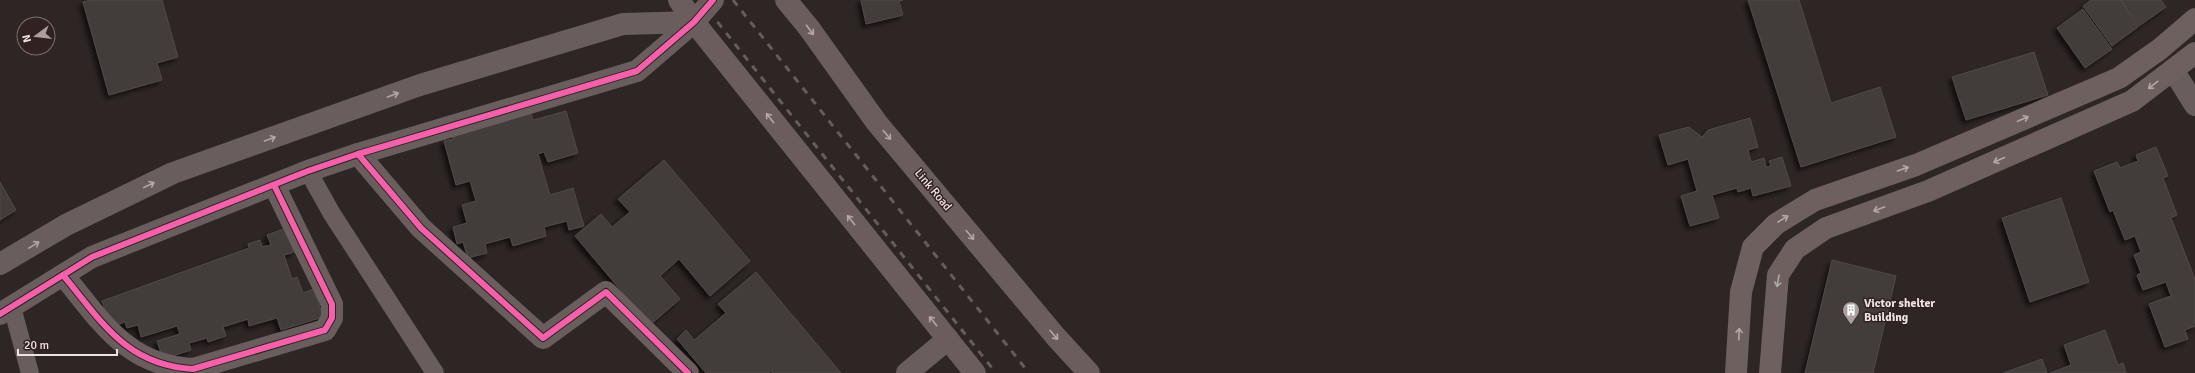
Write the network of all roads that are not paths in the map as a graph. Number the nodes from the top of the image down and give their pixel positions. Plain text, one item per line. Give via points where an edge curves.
1 (679, 0) edge
2 (713, 0) edge
3 (786, 0) edge
4 (2195, 19) edge
5 (694, 22) junction
6 (2195, 53) edge
7 (2173, 70) junction
8 (2195, 105) edge
9 (358, 154) junction
10 (308, 171) junction
11 (274, 185) junction
12 (0, 264) edge
13 (63, 275) junction
14 (6, 311) edge
15 (948, 339) junction
16 (30, 373) edge
17 (435, 373) edge
18 (688, 373) edge
19 (907, 373) edge
20 (975, 373) edge
21 (1089, 373) edge
22 (1736, 373) edge
23 (1770, 373) edge

1 - 5 main road
2 - 5 street
3 -> 21 main road, Link Road via 877,123
22 -> 4 main road via 1741,292 1753,247 1776,224 1815,200 1916,165 2119,78 2160,49
5 - 9 street via 638,71
12 -> 5 street via 66,225 174,174 420,85 623,24
15 -> 5 main road
6 - 7 main road
7 - 8 street
7 -> 23 main road via 2132,102 1928,191 1826,228 1795,249 1778,275
9 - 10 street
9 - 18 street via 421,228 543,338 606,292
10 - 11 street
10 - 17 lane via 332,214
11 - 13 street via 92,257
11 - 13 street via 332,304 332,318 325,330 193,369 176,368 143,358 119,341
13 - 14 street
14 - 16 lane
15 - 19 street
15 - 20 main road

